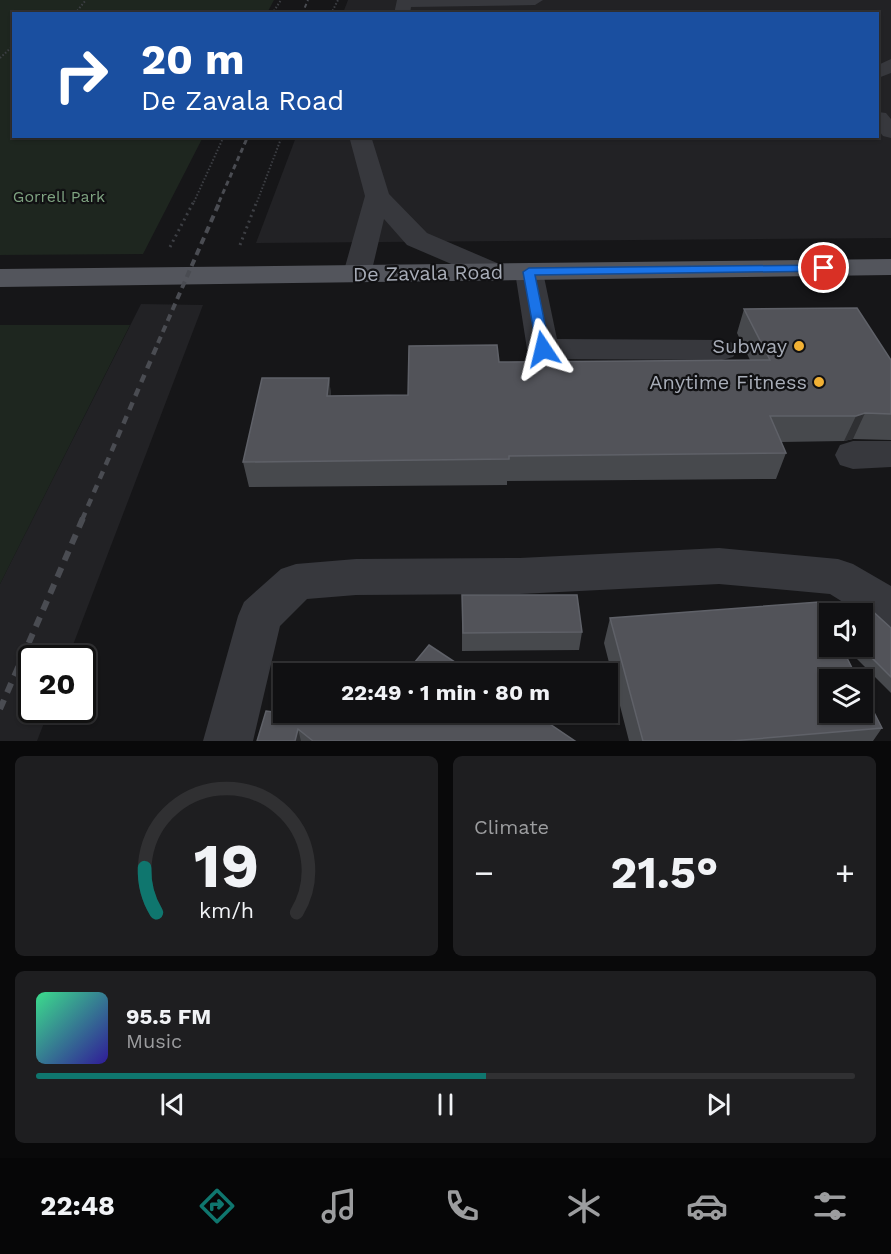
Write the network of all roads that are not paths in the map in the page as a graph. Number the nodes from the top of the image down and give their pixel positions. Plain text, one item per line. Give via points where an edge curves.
1 (535, 0) edge
2 (402, 12) edge
3 (879, 118) edge
4 (891, 131) edge
5 (361, 138) edge
6 (377, 196) junction
7 (891, 267) edge
8 (494, 272) junction
9 (529, 272) junction
10 (357, 274) junction
11 (0, 278) edge
12 (722, 350) dead end
13 (891, 454) edge
14 (854, 455) dead end
15 (891, 608) edge
16 (228, 741) edge

1 - 2 lane via 404,2
3 - 4 lane
5 - 6 lane
6 - 8 lane via 417,239
6 - 10 lane
7 - 9 main road, De Zavala Road
8 - 9 main road, De Zavala Road
8 - 10 main road, De Zavala Road
9 - 12 lane via 543,349
10 - 11 main road, De Zavala Road
13 - 14 lane
15 - 16 lane via 838,577 719,566 296,582 260,616

